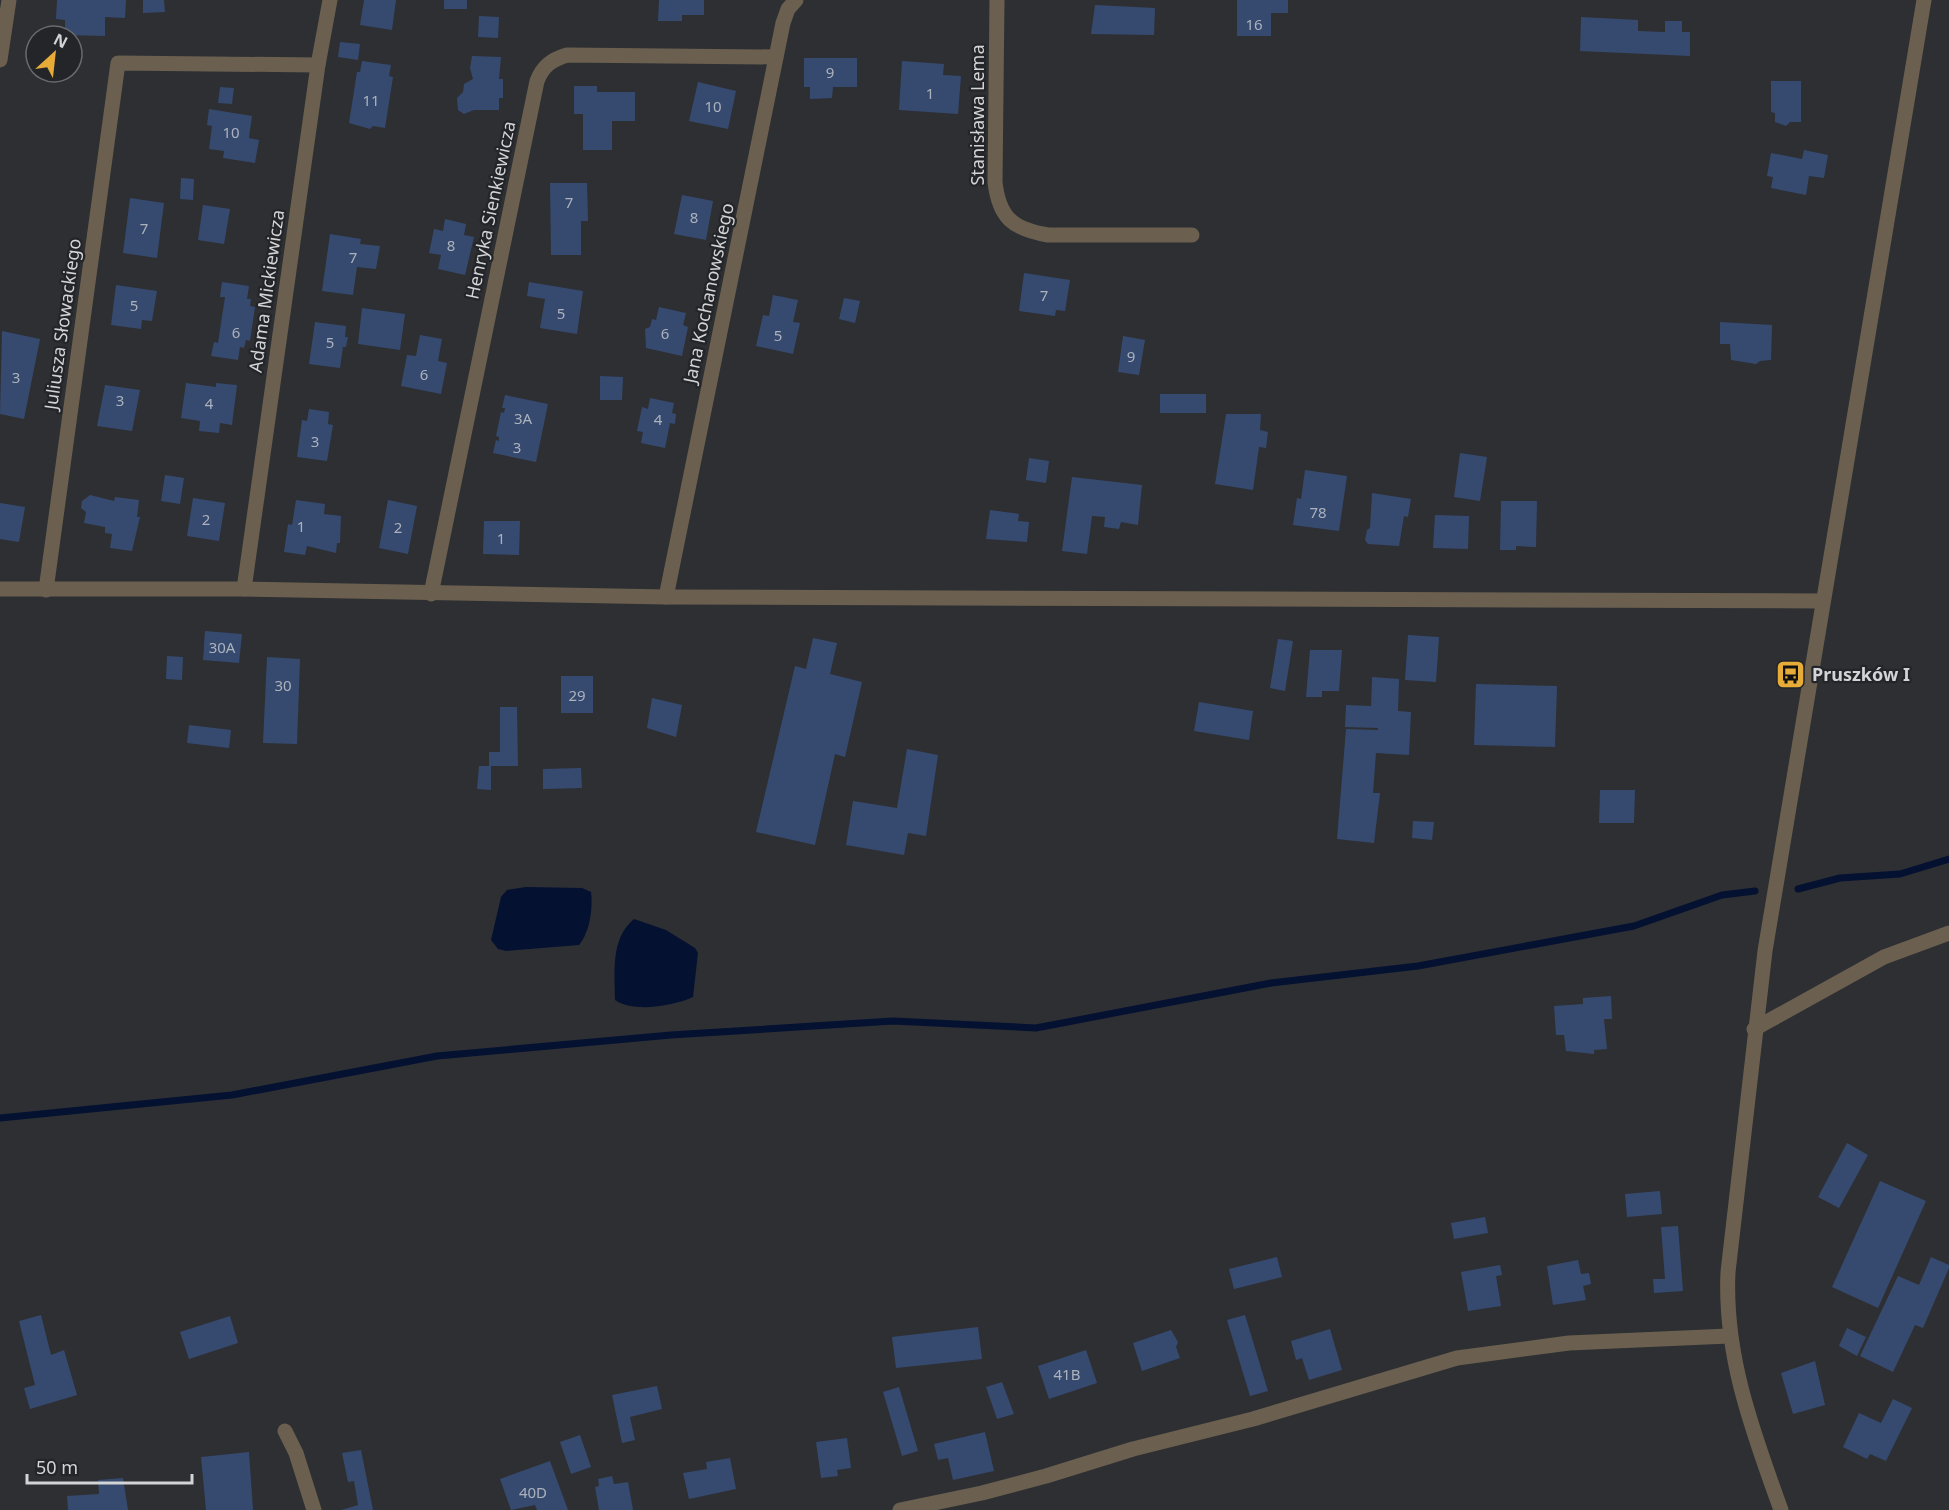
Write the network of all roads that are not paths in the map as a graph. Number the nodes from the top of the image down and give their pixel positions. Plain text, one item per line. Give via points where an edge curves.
1 (9, 0) edge
2 (330, 0) edge
3 (795, 0) edge
4 (997, 0) edge
5 (1924, 0) edge
6 (776, 57) junction
7 (0, 60) edge
8 (318, 65) junction
9 (1192, 236) dead end
10 (244, 589) junction
11 (0, 590) edge
12 (46, 590) junction
13 (431, 594) junction
14 (666, 597) junction
15 (1822, 601) junction
16 (1949, 933) edge
17 (1754, 1029) junction
18 (1729, 1336) junction
19 (285, 1431) dead end
20 (314, 1510) edge
21 (900, 1510) edge
22 (1781, 1510) edge

1 - 7 street
2 - 8 street, Adama Mickiewicza
3 - 6 street, Jana Kochanowskiego via 783,23
4 - 9 street, Stanisława Lema via 995,182 1004,214 1015,225 1048,235
5 - 15 street
6 - 13 street, Henryka Sienkiewicza via 567,55 542,68
6 - 14 street, Jana Kochanowskiego
8 - 10 street, Adama Mickiewicza
8 - 12 street, Juliusza Słowackiego via 118,63
10 - 12 street
10 - 13 street
11 - 12 street
13 - 14 street
14 - 15 street
15 - 17 street
16 - 17 street via 1884,957
17 - 18 street via 1728,1272
18 - 21 street via 1569,1343 1457,1358 1046,1476
18 - 22 street via 1744,1403
19 - 20 street via 297,1453

